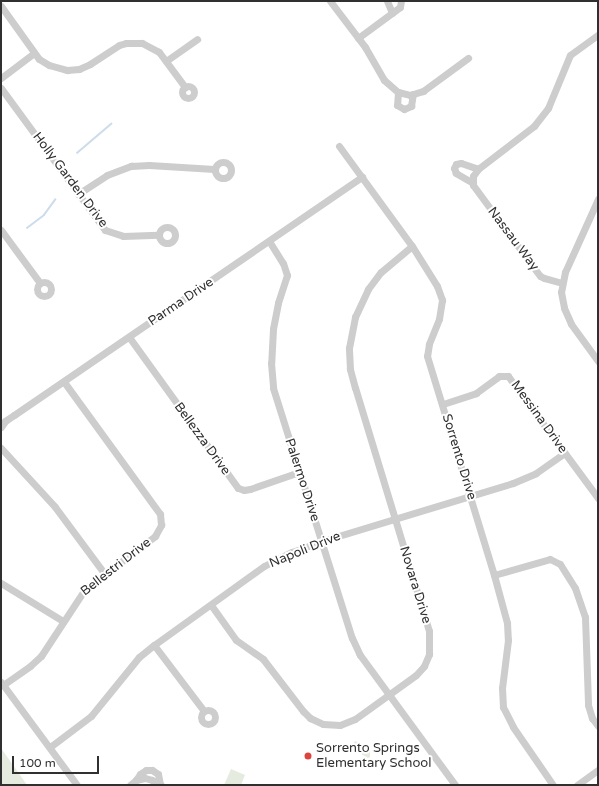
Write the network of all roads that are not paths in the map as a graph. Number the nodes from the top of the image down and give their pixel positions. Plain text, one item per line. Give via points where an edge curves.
1 (330, 1) edge
2 (387, 1) edge
3 (402, 1) edge
4 (1, 6) edge
5 (392, 13) junction
6 (598, 35) edge
7 (358, 38) junction
8 (197, 39) dead end
9 (34, 52) junction
10 (468, 58) dead end
11 (166, 61) junction
12 (1, 78) edge
13 (185, 87) dead end
14 (1, 88) edge
15 (398, 92) junction
16 (413, 94) junction
17 (339, 146) dead end
18 (214, 169) dead end
19 (478, 169) junction
20 (362, 177) junction
21 (473, 179) junction
22 (78, 194) junction
23 (598, 200) edge
24 (1, 230) edge
25 (158, 235) dead end
26 (269, 242) junction
27 (412, 246) junction
28 (40, 283) dead end
29 (562, 283) junction
30 (129, 337) junction
31 (598, 361) edge
32 (64, 382) junction
33 (443, 404) junction
34 (1, 427) edge
35 (1, 448) edge
36 (565, 453) junction
37 (299, 472) junction
38 (470, 496) junction
39 (598, 498) edge
40 (395, 518) junction
41 (322, 541) junction
42 (104, 573) junction
43 (494, 575) junction
44 (1, 582) edge
45 (210, 605) junction
46 (63, 621) junction
47 (154, 645) junction
48 (2, 683) edge
49 (389, 695) junction
50 (204, 711) dead end
51 (598, 726) edge
52 (50, 747) junction
53 (598, 770) edge
54 (133, 783) edge
55 (161, 784) edge
56 (78, 785) edge
57 (455, 785) edge
58 (554, 785) edge
59 (577, 785) edge

1 - 7 street
2 - 5 street
3 - 5 street via 400,7
4 - 9 street
5 - 7 street
6 - 19 street via 570,55 548,108 534,126
7 - 15 street via 384,80
8 - 11 street
9 - 11 street via 49,65 73,70 90,64 119,45 133,42 154,48
9 - 12 street
10 - 16 street via 428,88
11 - 13 street
14 - 22 street, Holly Garden Drive
15 - 16 street
15 - 16 street via 397,105 404,109 411,106
17 - 20 street, Sorrento Drive
18 - 22 street via 131,166 107,175
19 - 21 street
19 - 21 street, Nassau Way via 461,163 456,164 456,173
20 - 26 street, Parma Drive
20 - 27 street, Sorrento Drive
21 - 29 street, Nassau Way via 540,276
22 - 25 street, Holly Garden Drive via 101,226 111,232 123,236
23 - 29 street
24 - 28 street
26 - 30 street, Parma Drive
26 - 37 street, Palermo Drive via 287,274 275,316 271,374
27 - 33 street, Sorrento Drive via 442,300 428,356
27 - 40 street, Novara Drive via 381,272 371,284 359,307 350,338 350,369
29 - 31 street via 566,316
30 - 32 street, Parma Drive
30 - 37 street, Bellezza Drive via 238,488 250,489
32 - 34 street, Parma Drive via 5,421
32 - 42 street, Bellestri Drive via 160,514 160,529 155,536
33 - 36 street, Messina Drive via 476,393 499,376 508,376
33 - 38 street, Sorrento Drive
35 - 42 street via 55,507
36 - 38 street, Napoli Drive via 529,477
36 - 39 street, Messina Drive
37 - 41 street, Palermo Drive
38 - 40 street, Napoli Drive
38 - 43 street, Sorrento Drive
40 - 41 street, Napoli Drive
40 - 49 street, Novara Drive via 429,631 430,647 427,660 420,670
41 - 45 street, Napoli Drive via 264,566
41 - 49 street, Palermo Drive via 355,647
42 - 46 street, Bellestri Drive via 80,594
43 - 51 street via 550,559 560,564 575,588 585,617 588,705
43 - 58 street, Sorrento Drive via 507,623 503,707 513,727
44 - 46 street
45 - 47 street, Napoli Drive
45 - 49 street, Novara Drive via 236,640 263,659 303,711 316,721 332,726 348,723
46 - 48 street, Bellestri Drive via 41,656
47 - 50 street
47 - 52 street, Napoli Drive via 139,657 91,716
48 - 52 street
49 - 57 street, Palermo Drive
52 - 56 street
53 - 59 street
54 - 55 street via 149,779

